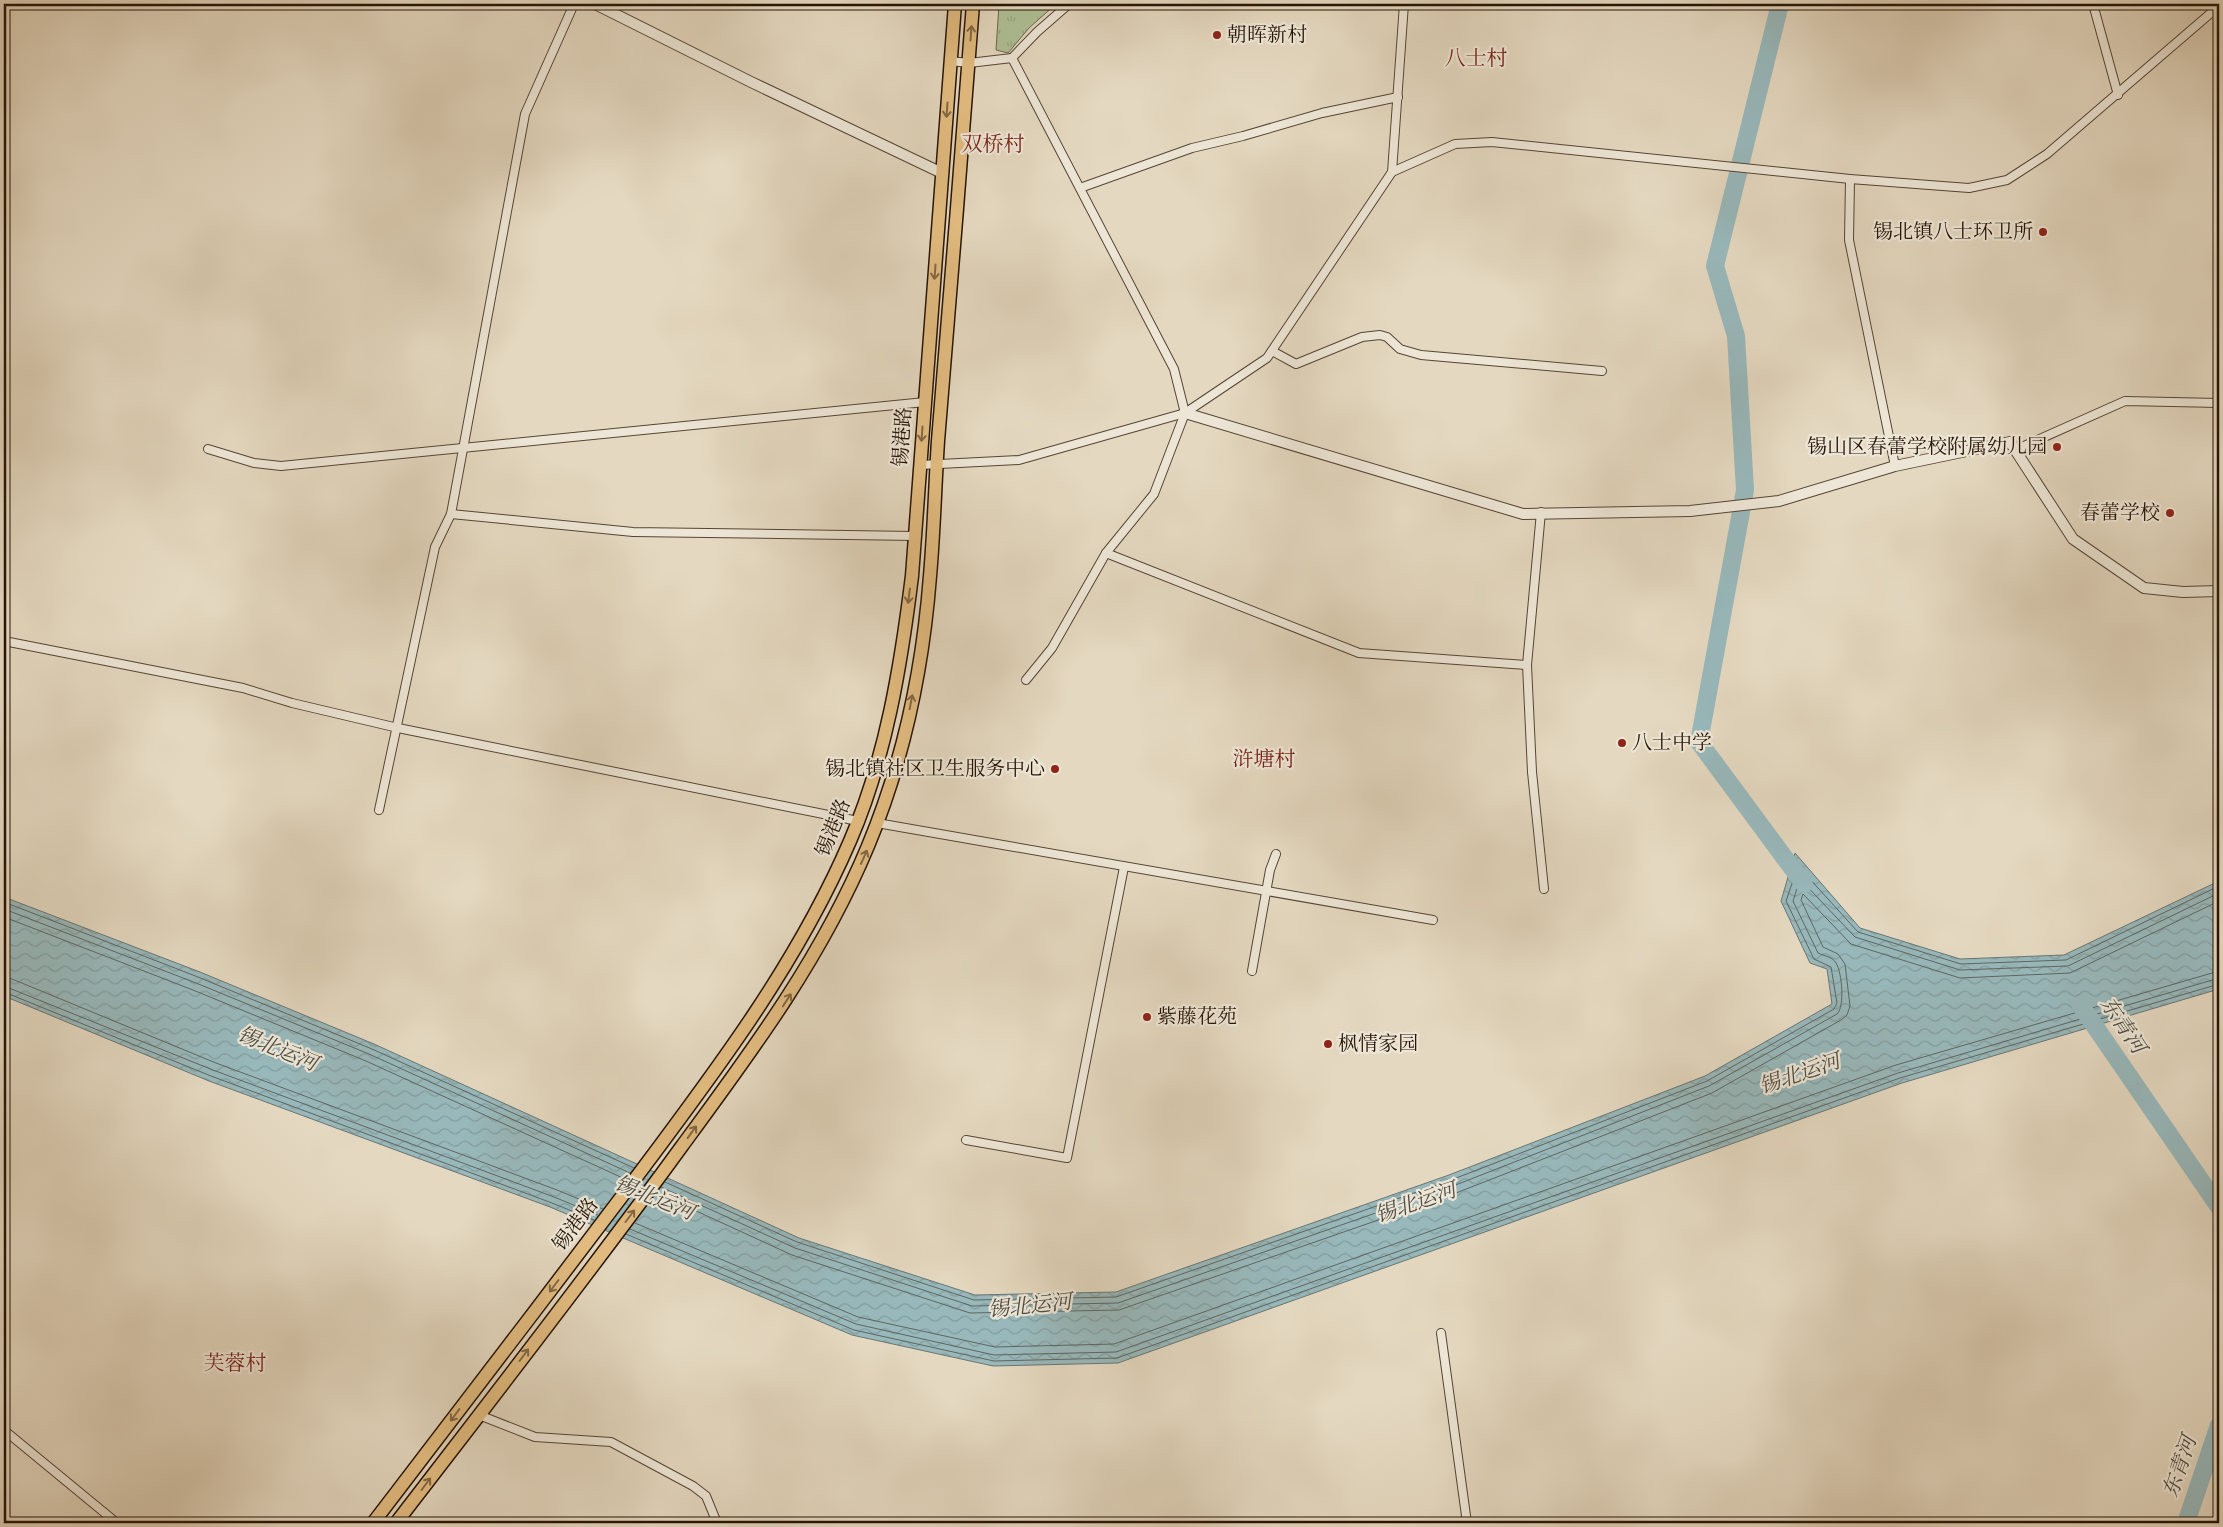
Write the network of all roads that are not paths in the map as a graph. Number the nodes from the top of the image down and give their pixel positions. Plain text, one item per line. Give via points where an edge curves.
1 (574, 4) edge
2 (595, 4) edge
3 (955, 4) edge
4 (973, 4) edge
5 (1070, 4) edge
6 (1404, 4) edge
7 (2092, 4) edge
8 (2219, 6) edge
9 (1012, 58) junction
10 (950, 61) junction
11 (969, 62) junction
12 (2118, 94) junction
13 (1398, 97) junction
14 (1392, 172) junction
15 (942, 173) junction
16 (1850, 179) junction
17 (1080, 188) junction
18 (1272, 351) junction
19 (1602, 370) dead end
20 (925, 402) junction
21 (2219, 403) edge
22 (1185, 413) junction
23 (462, 446) junction
24 (208, 449) dead end
25 (2015, 450) junction
26 (920, 465) junction
27 (936, 466) junction
28 (1895, 466) junction
29 (1541, 512) junction
30 (451, 514) junction
31 (914, 536) junction
32 (1106, 553) junction
33 (2219, 591) edge
34 (4, 641) edge
35 (1527, 666) junction
36 (1026, 680) dead end
37 (398, 728) junction
38 (379, 810) dead end
39 (858, 820) junction
40 (877, 823) junction
41 (1276, 854) dead end
42 (1124, 867) junction
43 (1544, 888) dead end
44 (1266, 893) junction
45 (1432, 920) dead end
46 (1252, 971) dead end
47 (966, 1140) dead end
48 (1441, 1333) dead end
49 (479, 1415) junction
50 (4, 1430) edge
51 (117, 1523) edge
52 (374, 1523) edge
53 (396, 1523) edge
54 (717, 1523) edge
55 (1467, 1523) edge

1 - 23 street via 525,114
2 - 15 street
3 - 10 main road, 锡港路
11 -> 4 main road, 锡港路
5 - 9 street
6 - 13 street
7 - 12 street
8 - 12 street
9 - 11 street
9 - 17 street
10 - 11 street
10 -> 15 main road, 锡港路
11 - 27 main road, 锡港路
12 - 16 street via 2047,154 2007,180 1968,188
13 - 14 street
13 - 17 street via 1322,113 1192,148
14 - 16 street via 1454,144 1492,142
14 - 18 street
15 -> 20 main road, 锡港路
16 - 28 street via 1849,240
17 - 22 street via 1174,369
18 - 19 street via 1296,364 1380,334 1400,349 1421,355
18 - 22 street via 1267,358
20 - 23 street
20 -> 26 main road, 锡港路
21 - 25 street via 2125,401
22 - 27 street via 1019,460
22 - 29 street via 1523,514
22 - 32 street via 1154,494
23 - 24 street via 281,466 254,463
23 - 30 street
25 - 28 street via 2010,442
25 - 33 street via 2073,539 2144,588
26 - 27 street
26 - 31 main road, 锡港路
40 -> 27 main road, 锡港路 via 910,709 924,627
28 - 29 street via 1779,501 1690,511
29 - 35 street
30 - 31 street via 633,532
30 - 37 street via 435,547
31 -> 39 main road, 锡港路 via 906,624 893,697
32 - 35 street via 1359,653
32 - 36 street via 1052,648
34 - 37 street via 243,688
35 - 43 street via 1532,772
37 - 38 street
37 - 39 street
39 -> 52 main road, 锡港路 via 828,890 754,1016
40 - 42 street
49 -> 40 main road, 锡港路 via 770,1026 845,898
41 - 44 street
42 - 44 street
42 - 47 street via 1067,1158
44 - 45 street
44 - 46 street
48 - 55 street
53 -> 49 main road, 锡港路
49 - 54 street via 535,1437 611,1442 693,1486 706,1496
50 - 51 street

